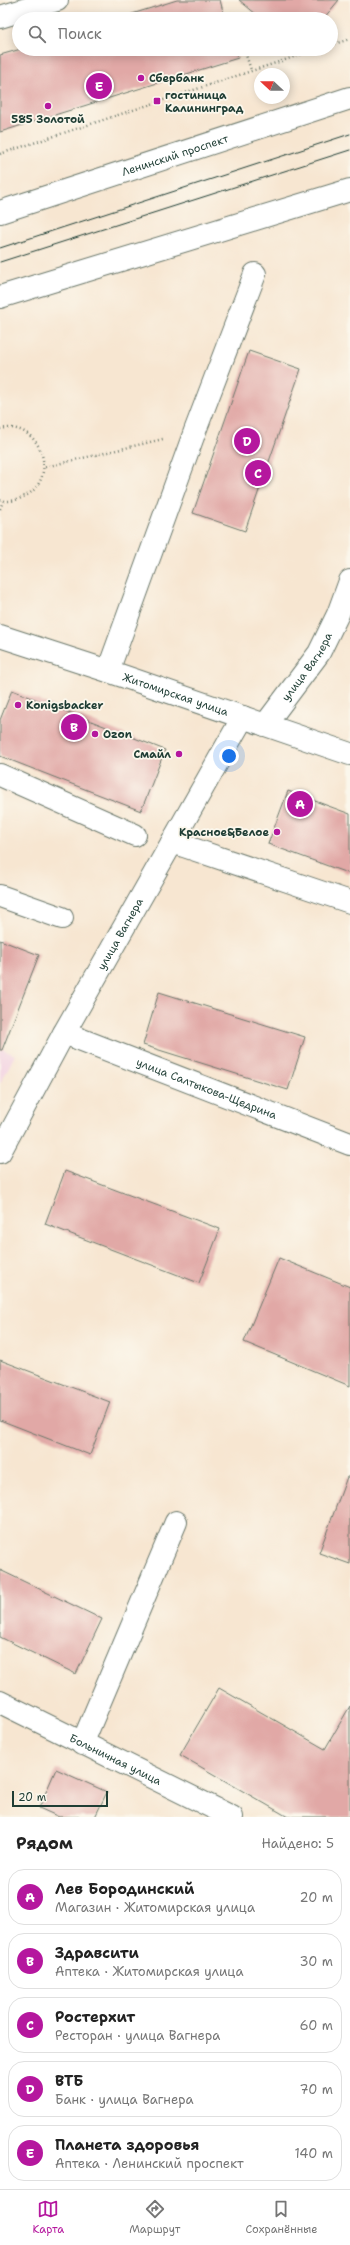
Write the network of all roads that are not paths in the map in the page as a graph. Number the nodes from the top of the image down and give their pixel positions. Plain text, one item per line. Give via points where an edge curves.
1 (48, 1) edge
2 (15, 12) edge
3 (12, 13) edge
4 (0, 17) edge
5 (350, 98) edge
6 (350, 190) edge
7 (0, 212) edge
8 (255, 274) dead end
9 (0, 297) edge
10 (350, 581) edge
11 (0, 636) edge
12 (108, 671) junction
13 (243, 717) junction
14 (265, 725) junction
15 (350, 754) edge
16 (0, 775) edge
17 (135, 835) dead end
18 (172, 842) junction
19 (0, 896) edge
20 (350, 902) edge
21 (62, 918) dead end
22 (64, 1033) junction
23 (350, 1144) edge
24 (0, 1152) edge
25 (176, 1522) dead end
26 (0, 1702) edge
27 (82, 1744) junction
28 (232, 1817) edge

1 - 2 street
3 - 4 street
5 - 7 street, Ленинский проспект
6 - 9 street
8 - 12 street
10 - 14 street, улица Вагнера via 338,614 319,653
11 - 12 street, Житомирская улица
12 - 13 street, Житомирская улица
13 - 14 street, Житомирская улица
13 - 18 street, улица Вагнера
14 - 15 street, Житомирская улица
16 - 17 street
18 - 20 street
18 - 22 street, улица Вагнера
19 - 21 street
22 - 23 street, улица Салтыкова-Щедрина
22 - 24 street, улица Вагнера
25 - 27 street
26 - 27 street, Больничная улица
27 - 28 street, Больничная улица

